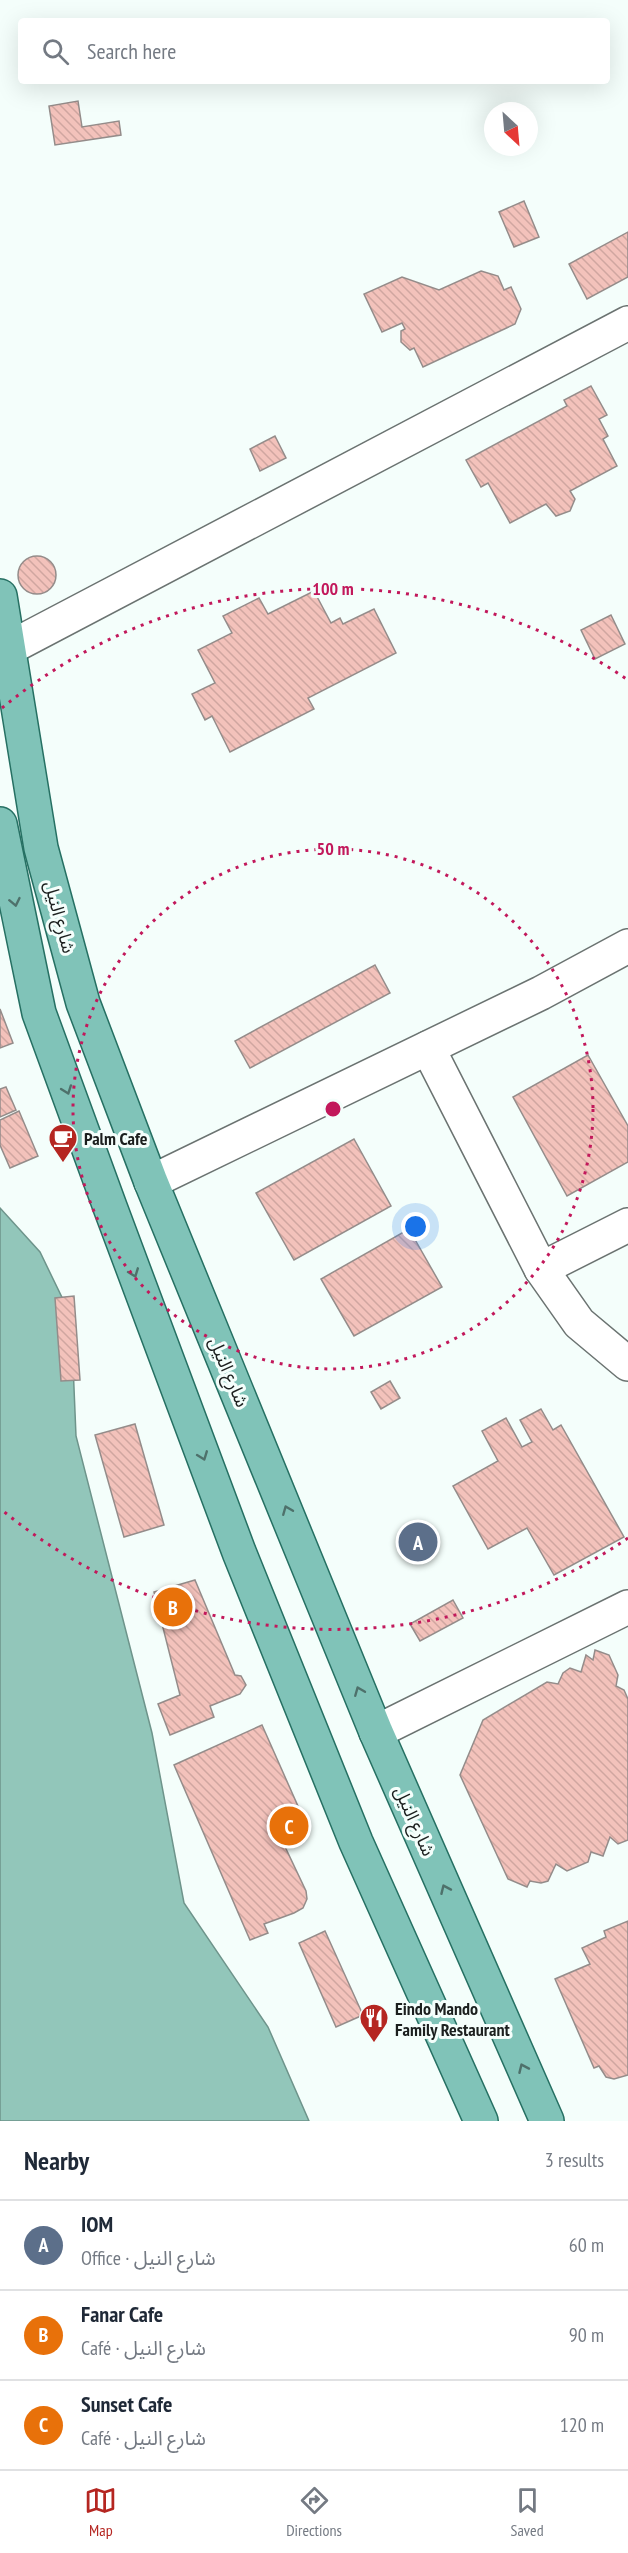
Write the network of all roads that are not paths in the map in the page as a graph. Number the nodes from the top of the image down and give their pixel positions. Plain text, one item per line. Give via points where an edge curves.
1 (628, 323) edge
2 (0, 596) edge
3 (3, 652) edge
4 (0, 824) edge
5 (628, 946) edge
6 (428, 1048) junction
7 (151, 1182) junction
8 (628, 1225) edge
9 (541, 1269) junction
10 (628, 1364) edge
11 (628, 1607) edge
12 (376, 1732) junction
13 (481, 2121) edge
14 (547, 2121) edge

1 - 3 street
2 - 3 main road, شارع النيل
3 - 7 main road, شارع النيل via 41,848 83,1003
4 -> 13 main road via 39,1013 110,1207 239,1552 356,1842
5 - 6 street
6 - 7 street
6 - 9 street
12 -> 7 main road, شارع النيل
8 - 9 street
9 - 10 street via 579,1323
11 - 12 street
14 -> 12 main road, شارع النيل

